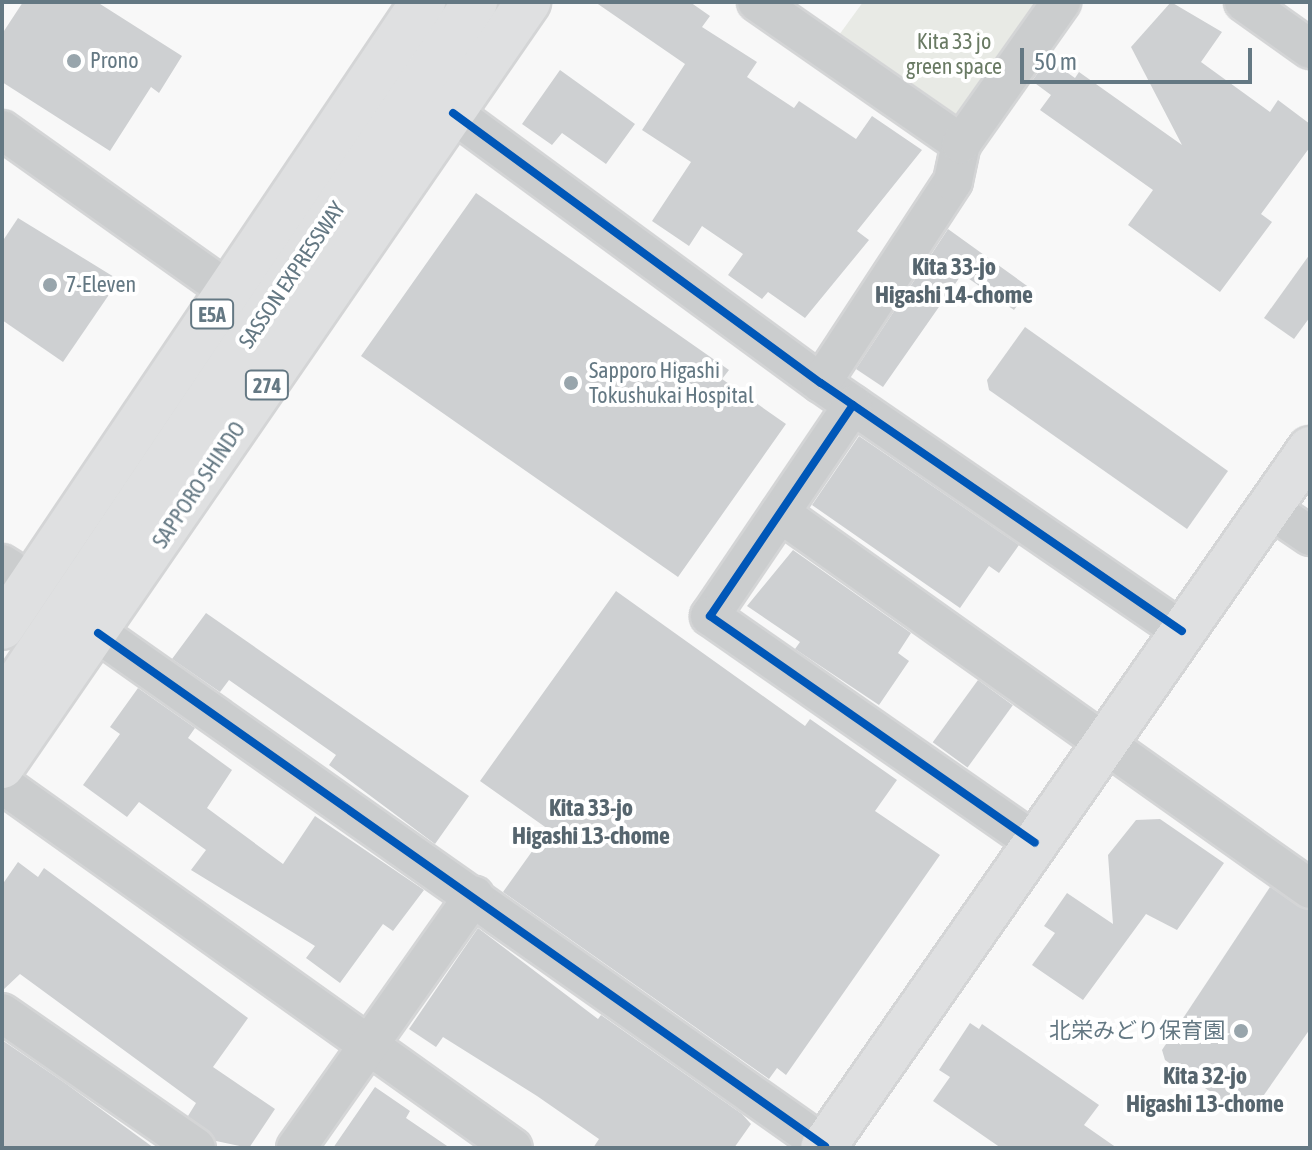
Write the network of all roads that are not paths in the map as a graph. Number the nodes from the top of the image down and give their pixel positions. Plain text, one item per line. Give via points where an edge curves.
1 (397, 2) edge
2 (423, 2) edge
3 (475, 2) edge
4 (528, 2) edge
5 (757, 2) edge
6 (1061, 2) edge
7 (1244, 2) edge
8 (1310, 49) edge
9 (453, 113) junction
10 (2, 130) edge
11 (961, 144) junction
12 (209, 277) junction
13 (821, 383) junction
14 (853, 405) junction
15 (1310, 449) edge
16 (1269, 508) junction
17 (780, 513) junction
18 (1310, 536) edge
19 (5, 571) edge
20 (2, 627) edge
21 (1182, 631) junction
22 (98, 633) junction
23 (2, 706) edge
24 (1106, 741) junction
25 (2, 766) edge
26 (2, 784) edge
27 (1035, 843) junction
28 (1308, 884) edge
29 (474, 896) junction
30 (2, 1013) edge
31 (369, 1045) junction
32 (824, 1147) edge
33 (196, 1148) edge
34 (296, 1148) edge
35 (513, 1148) edge

1 - 12 main road
2 - 20 main road, SASSON EXPRESSWAY / E5A
3 - 23 main road, SASSON EXPRESSWAY / E5A
4 - 9 main road, SAPPORO SHINDO / 274
5 - 11 street
6 - 11 street
7 - 8 street
9 - 13 street
9 - 22 main road, SAPPORO SHINDO / 274
10 - 12 street
11 - 13 street via 953,181
12 - 19 main road
13 - 14 street
14 - 17 street
14 - 21 street
15 - 16 main road
16 - 18 street
16 - 21 main road
17 - 24 street
17 - 27 street via 710,616
21 - 24 main road
22 - 25 main road, SAPPORO SHINDO / 274
22 - 29 street
24 - 27 main road
24 - 28 street
26 - 31 street
27 - 32 main road
29 - 31 street
29 - 32 street
30 - 33 street
31 - 34 street
31 - 35 street

